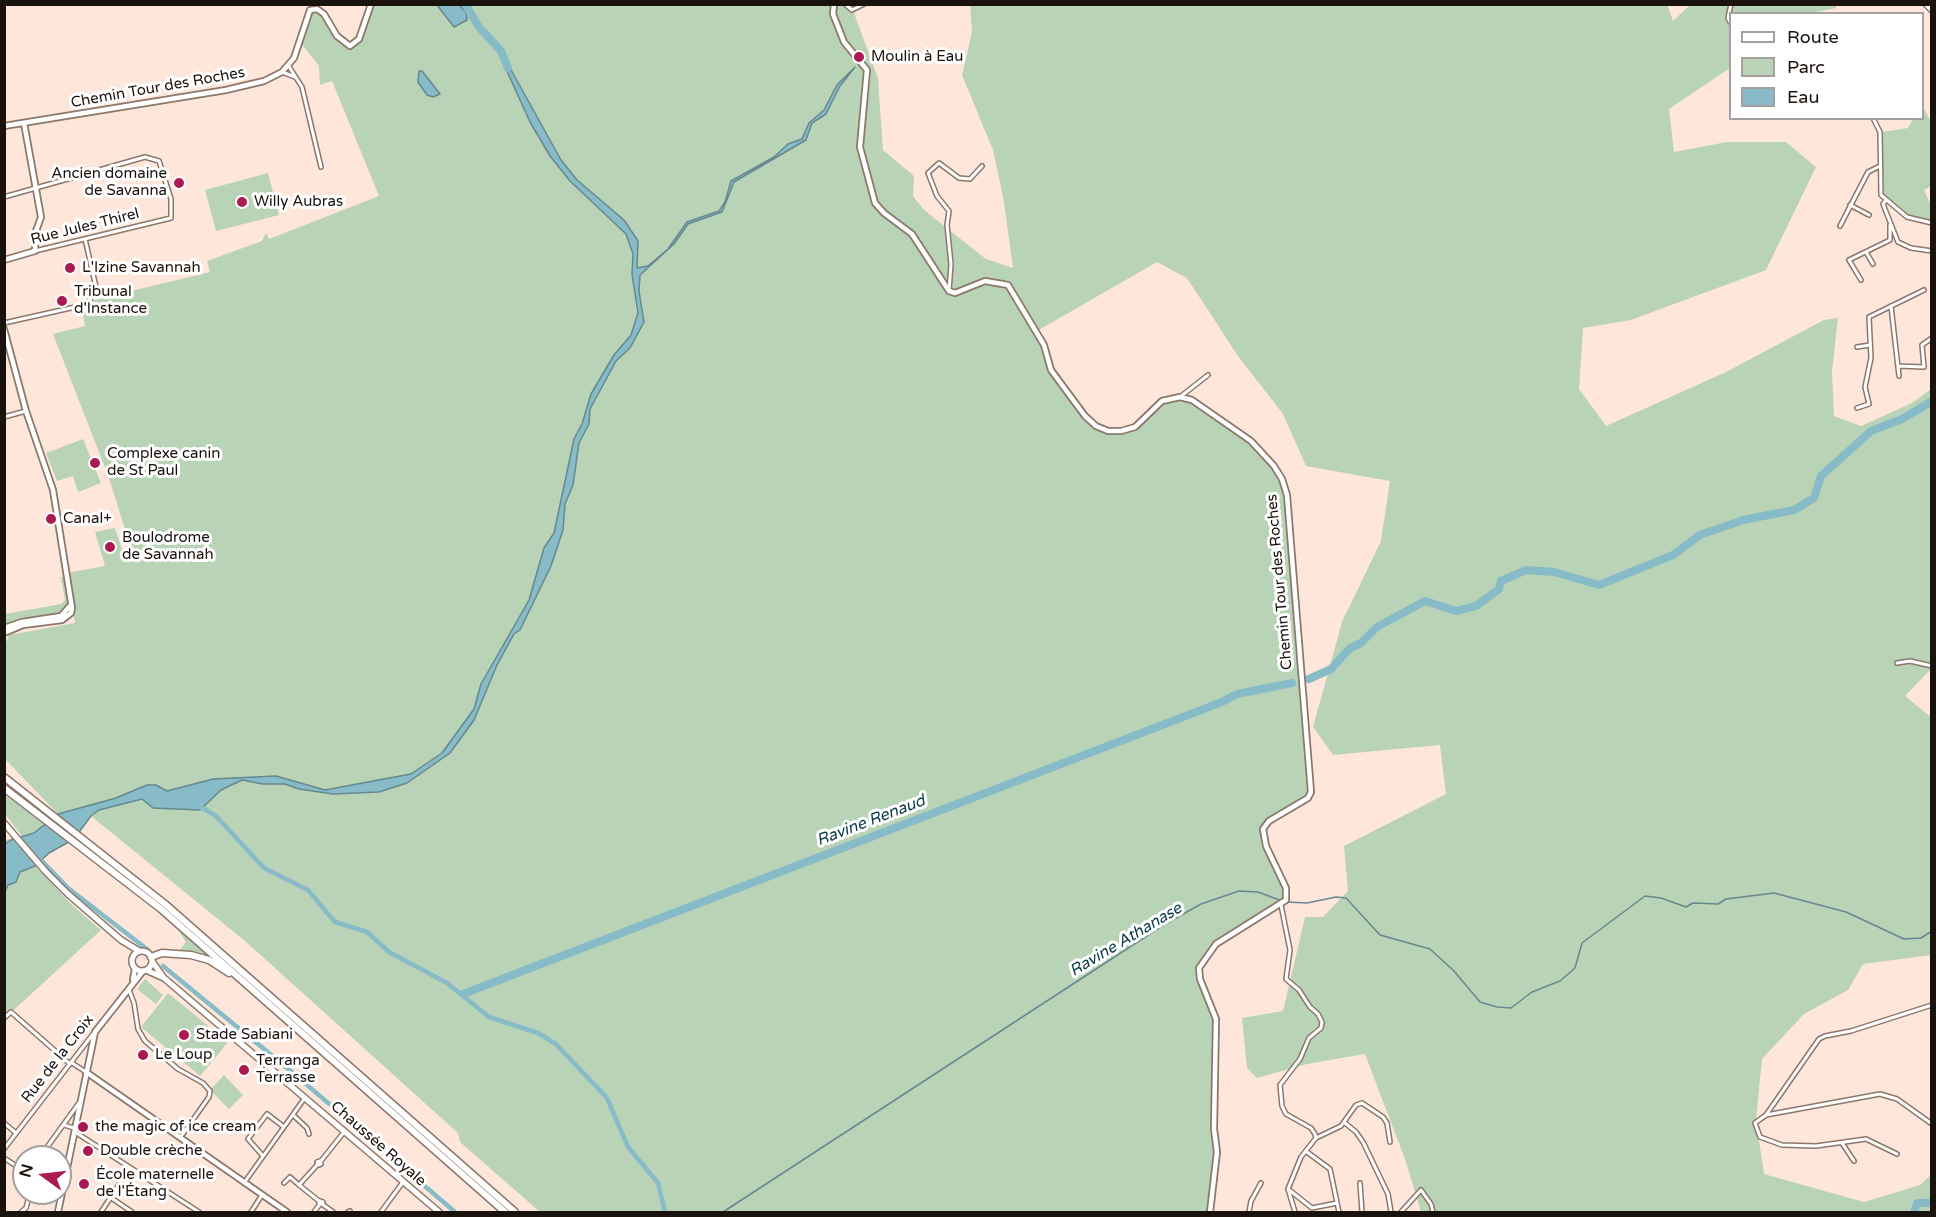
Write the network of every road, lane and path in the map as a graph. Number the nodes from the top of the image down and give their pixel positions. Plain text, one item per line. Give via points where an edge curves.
1 (371, 4) edge
2 (834, 4) edge
3 (844, 4) edge
4 (864, 4) edge
5 (1926, 4) edge
6 (1932, 10) edge
7 (288, 65) junction
8 (282, 72) junction
9 (297, 77) junction
10 (1874, 120) edge
11 (24, 123) junction
12 (4, 126) edge
13 (982, 166) dead end
14 (1880, 166) junction
15 (321, 167) dead end
16 (36, 188) junction
17 (5, 195) edge
18 (1886, 200) junction
19 (1850, 206) junction
20 (1869, 215) dead end
21 (1932, 223) edge
22 (1890, 225) junction
23 (1840, 226) dead end
24 (85, 239) junction
25 (35, 251) junction
26 (1932, 251) edge
27 (1866, 252) junction
28 (4, 260) edge
29 (1873, 264) dead end
30 (1861, 280) dead end
31 (1924, 290) dead end
32 (950, 291) junction
33 (1891, 306) junction
34 (4, 323) edge
35 (4, 329) edge
36 (1932, 338) edge
37 (1870, 345) junction
38 (1857, 347) dead end
39 (1898, 366) junction
40 (1208, 375) dead end
41 (1899, 376) dead end
42 (1180, 397) junction
43 (1857, 408) dead end
44 (26, 411) junction
45 (4, 417) edge
46 (71, 601) junction
47 (4, 628) edge
48 (4, 635) edge
49 (1897, 663) dead end
50 (1932, 666) edge
51 (4, 775) edge
52 (4, 788) edge
53 (4, 819) edge
54 (7, 826) edge
55 (82, 843) junction
56 (1281, 905) junction
57 (121, 940) junction
58 (139, 951) junction
59 (132, 957) junction
60 (151, 959) junction
61 (135, 968) junction
62 (145, 970) junction
63 (164, 978) junction
64 (132, 984) junction
65 (249, 987) junction
66 (128, 989) junction
67 (1932, 1005) edge
68 (4, 1018) edge
69 (95, 1032) junction
70 (71, 1063) junction
71 (86, 1072) junction
72 (305, 1098) junction
73 (79, 1103) junction
74 (1766, 1114) junction
75 (293, 1115) junction
76 (4, 1123) edge
77 (1345, 1123) junction
78 (1932, 1124) edge
79 (64, 1125) junction
80 (284, 1127) junction
81 (74, 1130) junction
82 (344, 1131) junction
83 (16, 1133) junction
84 (309, 1134) dead end
85 (180, 1138) junction
86 (1316, 1138) junction
87 (1390, 1142) dead end
88 (1842, 1143) junction
89 (49, 1145) edge
90 (4, 1149) edge
91 (1306, 1152) junction
92 (1897, 1154) dead end
93 (263, 1156) junction
94 (1854, 1161) dead end
95 (130, 1168) junction
96 (403, 1182) junction
97 (244, 1183) junction
98 (1261, 1183) dead end
99 (1360, 1183) dead end
100 (284, 1184) dead end
101 (299, 1185) junction
102 (1288, 1189) junction
103 (262, 1196) junction
104 (110, 1197) junction
105 (320, 1203) junction
106 (1337, 1203) junction
107 (58, 1212) edge
108 (101, 1212) edge
109 (132, 1212) edge
110 (199, 1212) edge
111 (251, 1212) edge
112 (287, 1212) edge
113 (314, 1212) edge
114 (333, 1212) edge
115 (381, 1212) edge
116 (439, 1212) edge
117 (505, 1212) edge
118 (514, 1212) edge
119 (1210, 1212) edge
120 (1249, 1212) edge
121 (1295, 1212) edge
122 (1339, 1212) edge
123 (1362, 1212) edge
124 (1391, 1212) edge
125 (1401, 1212) edge
126 (1432, 1212) edge

1 - 7 street, Chemin Tour des Roches via 359,39 350,46 337,36 324,14 310,10 297,51
2 - 32 street via 833,14 844,42 867,70 860,147 875,203 912,234
3 - 4 street via 852,10
5 - 6 main road
7 - 8 street, Chemin Tour des Roches
7 - 9 street
8 - 9 street
8 - 11 street, Chemin Tour des Roches via 264,81 226,90
9 - 15 street
10 - 14 street via 1880,132
11 - 12 street, Chemin Tour des Roches
11 - 16 street
13 - 32 street via 970,178 959,178 939,163 928,173 937,196 949,211
14 - 18 street via 1881,195
14 - 19 street via 1868,172
16 - 17 street
16 - 24 street, Rue Jules Thirel via 145,157 159,161 171,199 171,218
16 - 25 street via 41,214
18 - 21 street via 1906,217
18 - 22 street via 1883,204
19 - 20 street
19 - 23 street
22 - 26 street via 1894,237 1902,244
22 - 27 street via 1890,240
24 - 25 street, Rue Jules Thirel
24 - 34 street via 96,287 90,300 84,305
25 - 28 street, Rue Jules Thirel
27 - 29 street
27 - 30 street via 1849,260
31 - 33 street
32 - 42 street via 955,293 985,281 1008,285 1044,345 1052,370 1085,416 1108,431 1135,427 1162,401
33 - 37 street via 1869,317
33 - 39 street
35 - 44 street
36 - 39 street via 1922,345 1924,367
37 - 38 street
37 - 43 street via 1871,366 1865,387 1869,404
39 - 41 street
40 - 42 street
42 - 56 street, Chemin Tour des Roches via 1192,400 1251,441 1274,466 1287,495 1311,787 1308,798 1269,821 1263,829 1266,846 1286,888 1286,900
44 - 45 street
44 - 46 street via 53,490
46 - 47 street via 62,615
46 - 48 street via 70,614 62,620 23,625
49 - 50 street via 1910,661
51 - 55 highway
52 - 55 highway
53 - 54 main road
54 - 57 main road via 46,872
55 - 65 highway
55 - 118 highway via 197,932
56 - 86 street via 1290,950 1286,979 1299,990 1322,1023 1281,1082 1281,1098 1286,1114 1311,1128
56 - 119 street via 1216,944 1199,968 1216,1019 1213,1106 1217,1159
57 - 58 main road
57 - 59 main road
58 - 59 main road
58 - 60 main road via 148,953
59 - 61 main road
60 - 62 main road
60 - 63 main road, Chaussée Royale
60 - 65 highway via 168,952 201,958
61 - 62 main road
61 - 64 street, Rue de la Croix
62 - 63 main road, Chaussée Royale
62 - 64 street, Rue de la Croix
63 - 72 main road, Chaussée Royale
64 - 66 street, Rue de la Croix
65 - 117 highway
66 - 69 street, Rue de la Croix
66 - 85 street via 145,1041 210,1091
67 - 74 street via 1851,1031 1825,1035
68 - 70 street via 11,1012
69 - 70 street, Rue de la Croix
69 - 71 street
70 - 71 street
70 - 83 street, Rue de la Croix
71 - 73 street
71 - 85 street
72 - 75 street
72 - 82 main road, Chaussée Royale
73 - 79 street
73 - 81 street
74 - 78 street via 1880,1094 1897,1100
74 - 88 street via 1755,1123 1760,1137 1789,1146
75 - 80 street
75 - 84 street
76 - 83 street
77 - 86 street
77 - 87 street via 1356,1105 1365,1104 1387,1123
77 - 124 street via 1363,1142 1388,1194
79 - 81 street
79 - 89 street
80 - 93 street
80 - 93 street via 267,1114 248,1139
81 - 95 street
81 - 107 street
82 - 96 main road, Chaussée Royale
82 - 101 street
83 - 90 street, Rue de la Croix
85 - 97 street
86 - 91 street
88 - 92 street via 1866,1139
88 - 94 street
91 - 102 street
91 - 106 street via 1330,1169
93 - 97 street
95 - 104 street
95 - 110 street
96 - 115 street
96 - 116 main road, Chaussée Royale
97 - 103 street
98 - 120 street
99 - 123 street
100 - 101 street via 290,1177
101 - 105 street
102 - 106 street via 1315,1209
102 - 121 street
103 - 111 street
103 - 112 street
104 - 108 street
104 - 109 street
105 - 113 street
105 - 114 street
106 - 122 street
125 - 126 street via 1421,1190

